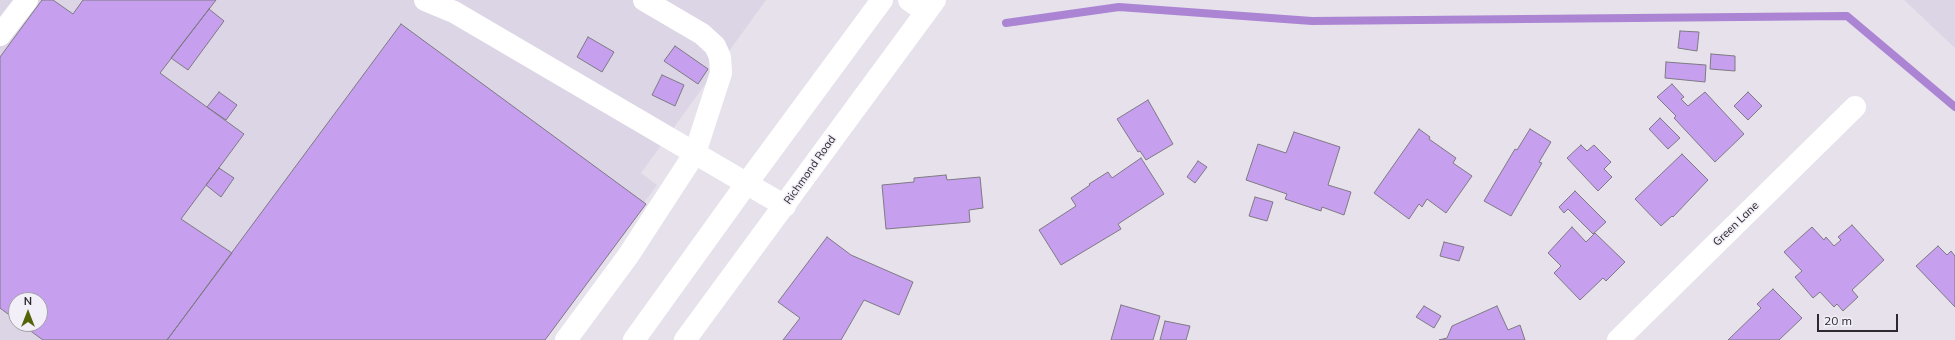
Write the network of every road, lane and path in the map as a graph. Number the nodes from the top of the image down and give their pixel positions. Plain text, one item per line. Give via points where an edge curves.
1 (27, 0) edge
2 (425, 0) edge
3 (644, 0) edge
4 (882, 0) edge
5 (923, 4) edge
6 (0, 35) edge
7 (1855, 107) dead end
8 (695, 153) junction
9 (747, 183) junction
10 (785, 206) junction
11 (566, 340) edge
12 (634, 340) edge
13 (685, 340) edge
14 (1618, 340) edge

1 - 6 main road
2 - 8 main road via 454,12
3 - 8 main road via 702,34 715,46 720,57 721,73
4 - 9 main road
5 - 10 main road, Richmond Road via 866,91
7 - 14 main road, Green Lane
8 - 9 main road
8 - 11 main road via 628,256
9 - 10 main road
9 - 12 main road
10 - 13 main road, Richmond Road

